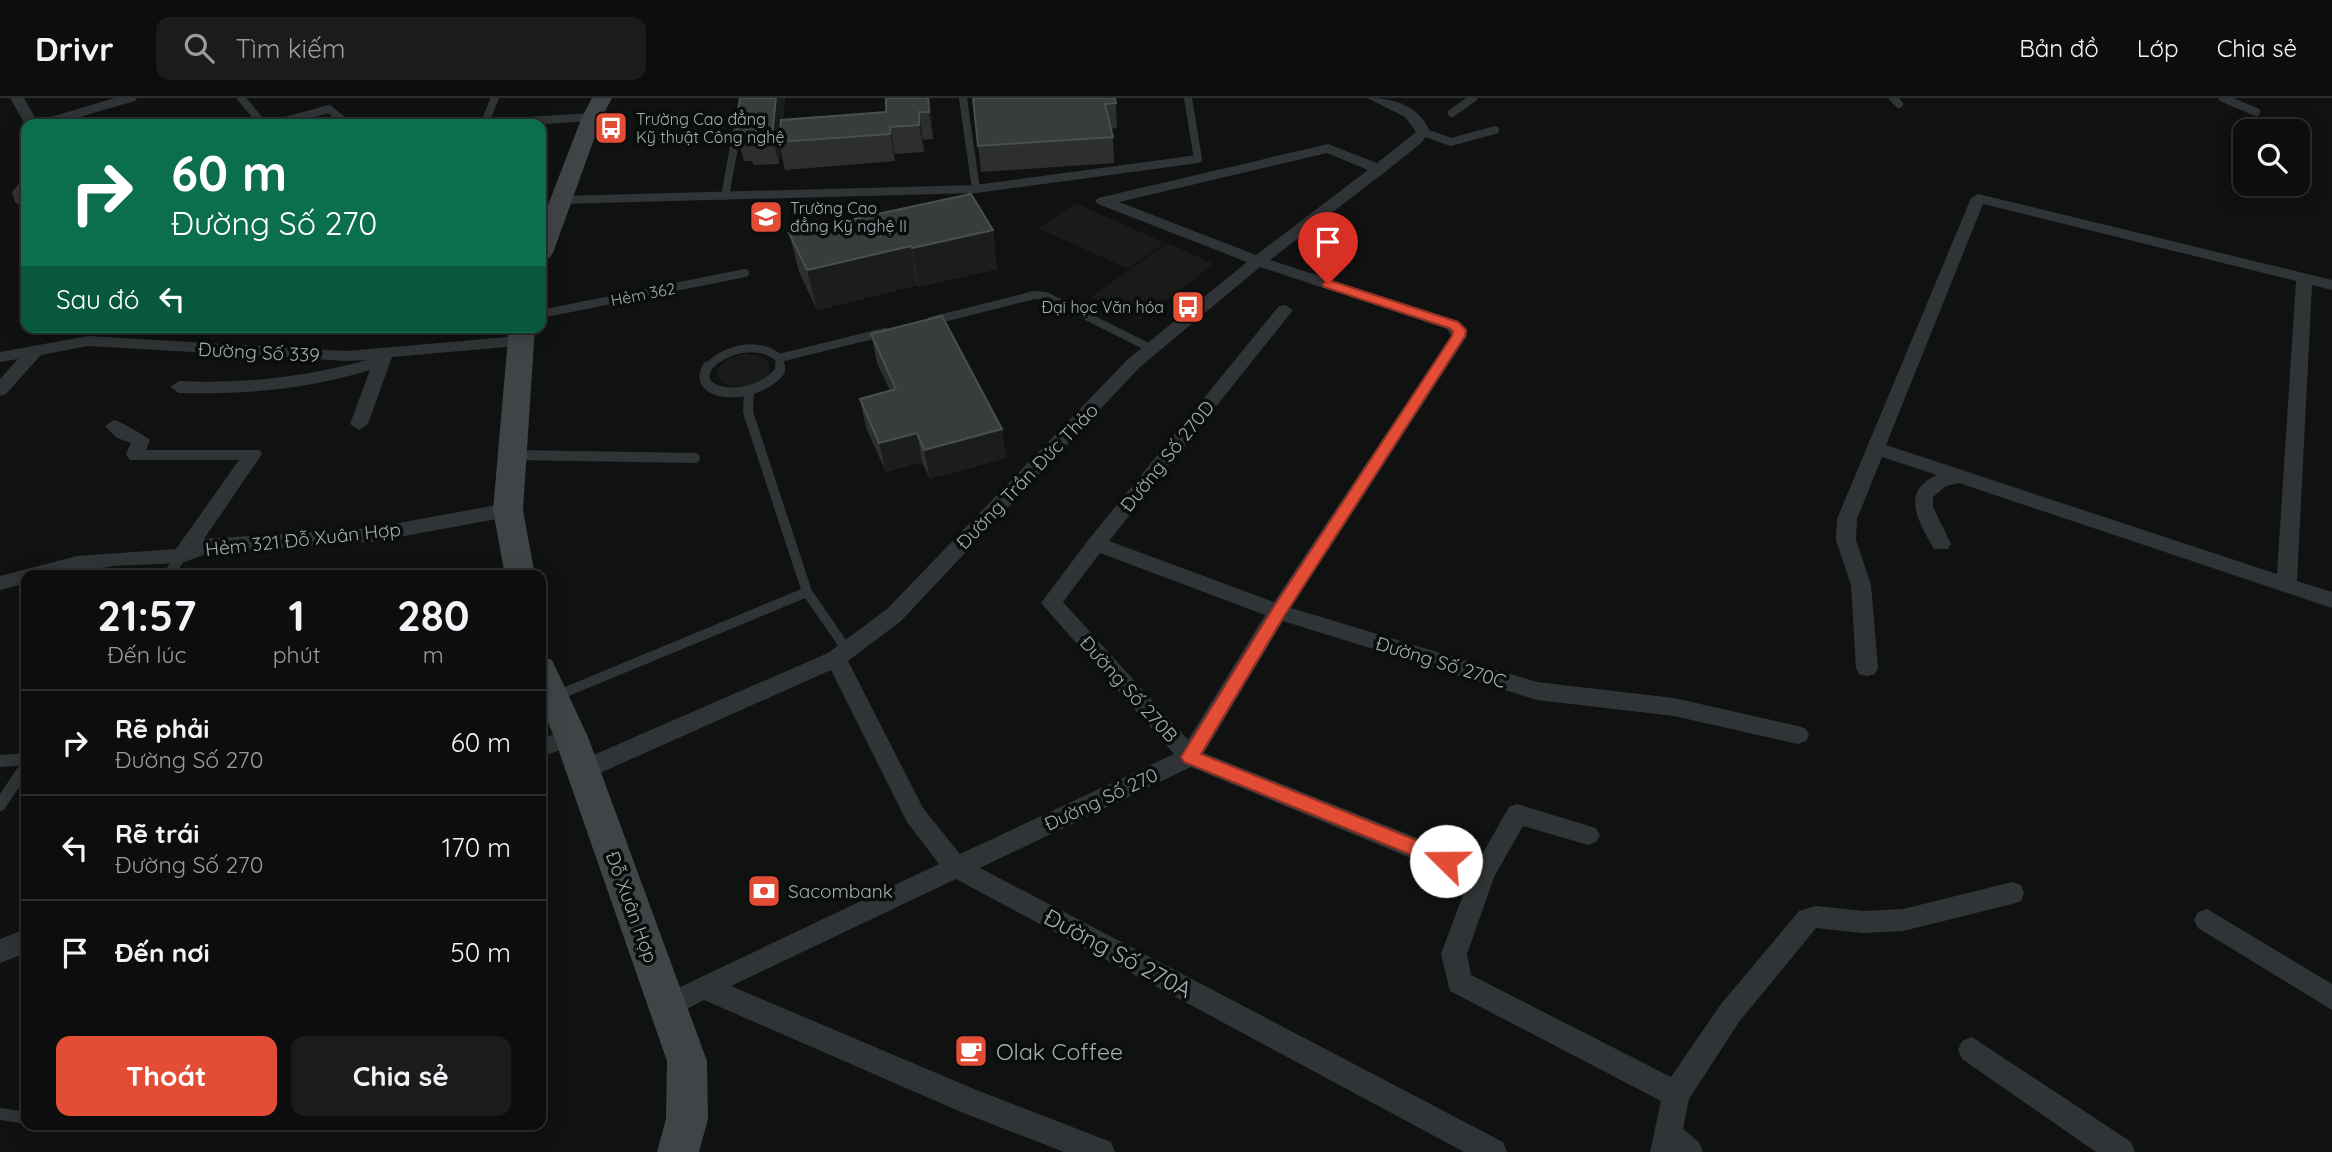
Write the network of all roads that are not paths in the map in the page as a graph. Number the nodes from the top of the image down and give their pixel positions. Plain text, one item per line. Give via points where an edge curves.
1 (17, 98) edge
2 (130, 98) edge
3 (241, 98) edge
4 (495, 98) edge
5 (743, 98) edge
6 (963, 98) edge
7 (1188, 98) edge
8 (1374, 98) edge
9 (1473, 98) edge
10 (1893, 98) edge
11 (2223, 98) edge
12 (1899, 104) dead end
13 (597, 107) edge
14 (2256, 112) dead end
15 (1451, 113) dead end
16 (29, 119) edge
17 (58, 119) edge
18 (259, 119) edge
19 (292, 119) edge
20 (341, 119) edge
21 (484, 119) edge
22 (511, 119) edge
23 (1420, 126) junction
24 (1495, 130) dead end
25 (1380, 169) junction
26 (976, 189) junction
27 (724, 197) junction
28 (560, 200) junction
29 (546, 239) edge
30 (1258, 261) junction
31 (746, 273) dead end
32 (2304, 278) junction
33 (2332, 285) edge
34 (1285, 310) dead end
35 (546, 313) edge
36 (926, 322) edge
37 (899, 328) edge
38 (89, 334) edge
39 (521, 334) edge
40 (37, 349) junction
41 (1152, 349) junction
42 (384, 356) junction
43 (0, 357) edge
44 (779, 358) junction
45 (179, 387) dead end
46 (0, 390) edge
47 (748, 392) junction
48 (359, 425) dead end
49 (114, 426) dead end
50 (1878, 449) junction
51 (512, 455) junction
52 (695, 458) dead end
53 (1960, 476) junction
54 (508, 510) junction
55 (1096, 544) junction
56 (1941, 544) dead end
57 (182, 556) junction
58 (54, 570) edge
59 (172, 570) edge
60 (519, 570) edge
61 (21, 578) edge
62 (0, 583) edge
63 (2287, 585) junction
64 (807, 592) junction
65 (2332, 600) edge
66 (1051, 603) joint
67 (1278, 612) junction
68 (841, 654) junction
69 (1867, 668) dead end
70 (547, 683) edge
71 (1798, 735) dead end
72 (565, 752) edge
73 (1190, 757) junction
74 (21, 759) edge
75 (0, 761) edge
76 (21, 774) edge
77 (0, 805) edge
78 (1588, 835) dead end
79 (1446, 861) dead end
80 (957, 868) junction
81 (2012, 893) dead end
82 (2207, 920) dead end
83 (21, 943) edge
84 (0, 951) edge
85 (703, 987) junction
86 (2332, 998) edge
87 (668, 1006) junction
88 (1972, 1050) dead end
89 (1676, 1094) junction
90 (0, 1114) edge
91 (21, 1117) edge
92 (1674, 1146) edge
93 (678, 1152) edge
94 (1101, 1152) edge
95 (1493, 1152) edge
96 (2121, 1152) edge

1 - 16 street
2 - 17 street
3 - 18 lane
4 - 21 lane
5 - 27 lane
6 - 26 lane
7 - 26 lane via 1198,159
8 - 23 street via 1399,107
9 - 15 lane
10 - 12 lane
11 - 14 lane
13 - 22 lane
13 - 28 main road
19 - 20 lane via 329,109
23 - 24 lane via 1451,142
23 - 25 street, Đường Trần Đức Thảo
25 - 30 street, Đường Trần Đức Thảo
25 - 30 street via 1328,148 1103,201
26 - 27 lane
27 - 28 lane
28 - 29 main road
30 - 41 street, Đường Trần Đức Thảo
30 - 67 street via 1459,330 1450,353
31 - 35 lane, Hẻm 362
32 - 33 street
32 - 50 street via 1978,198
32 - 63 street
34 - 55 street, Đường Số 270D
36 - 41 lane via 1034,295 1046,296
37 - 44 lane
38 - 40 street, Đường Số 339
38 - 42 street, Đường Số 339
39 - 42 street, Đường Số 339
39 - 51 main road
40 - 43 street, Đường Số 339
40 - 46 street
41 - 68 street, Đường Trần Đức Thảo via 894,615
42 - 45 street via 305,380
42 - 48 street
44 - 47 lane via 776,378
44 - 47 lane via 762,348 737,349 708,366 705,374 713,388
47 - 64 lane via 748,412
49 - 57 street via 141,440 137,456 253,454
50 - 53 street
50 - 69 street via 1847,519 1846,540 1861,585
51 - 52 lane
51 - 54 main road
53 - 56 street via 1940,481 1924,495 1923,507
53 - 63 street
54 - 57 street, Hẻm 321 Đỗ Xuân Hợp via 371,535 208,545
54 - 60 main road
55 - 66 street, Đường Số 270D
55 - 67 street, Đường Số 270C
57 - 58 street, Hẻm 321 Đỗ Xuân Hợp via 89,562
57 - 59 lane
61 - 62 street, Hẻm 321 Đỗ Xuân Hợp
63 - 65 street
64 - 68 lane
64 - 70 lane
66 - 73 street, Đường Số 270B
67 - 71 street, Đường Số 270C via 1537,691 1674,707
67 - 73 street
68 - 72 street, Đường Trần Đức Thảo
68 - 80 street, Đường Số 270A via 915,815
70 - 72 main road, Đỗ Xuân Hợp
72 - 87 main road, Đỗ Xuân Hợp
73 - 79 street, Đường Số 270B
73 - 80 street, Đường Số 270
74 - 75 lane
76 - 77 lane
78 - 89 street via 1517,814 1483,874 1454,954 1460,982
80 - 85 street, Đường Số 270
80 - 95 street, Đường Số 270A
81 - 89 street via 1903,920 1808,919 1730,1013
82 - 86 street
83 - 84 street
85 - 87 street, Đường Số 270
85 - 94 street via 971,1102
87 - 93 main road, Đỗ Xuân Hợp via 687,1061 690,1097
88 - 96 street
89 - 92 street
90 - 91 lane

